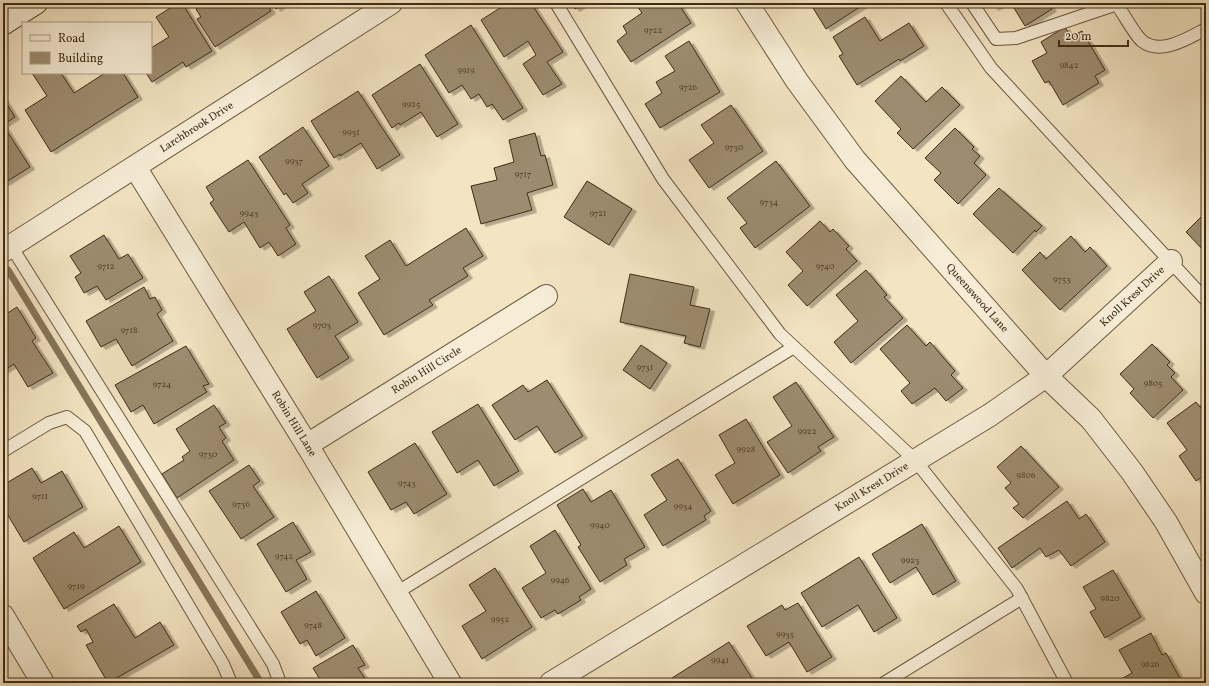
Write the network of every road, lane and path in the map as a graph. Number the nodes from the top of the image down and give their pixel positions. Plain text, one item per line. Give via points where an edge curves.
1 (36, 3) edge
2 (391, 3) edge
3 (556, 3) edge
4 (747, 3) edge
5 (946, 3) edge
6 (972, 3) edge
7 (1118, 4) edge
8 (3, 24) edge
9 (1206, 29) edge
10 (135, 166) junction
11 (7, 248) edge
12 (1171, 261) junction
13 (546, 296) dead end
14 (1206, 300) edge
15 (794, 348) junction
16 (1046, 376) junction
17 (307, 445) junction
18 (3, 451) edge
19 (915, 460) junction
20 (396, 593) junction
21 (1206, 593) edge
22 (1022, 598) junction
23 (3, 616) edge
24 (10, 644) edge
25 (44, 683) edge
26 (230, 683) edge
27 (280, 683) edge
28 (450, 683) edge
29 (551, 683) edge
30 (884, 683) edge
31 (1067, 683) edge

1 - 8 street
2 - 10 street, Larchbrook Drive
3 - 15 lane via 663,179 780,334
4 - 16 street, Queenswood Lane via 797,81 856,160
5 - 12 lane via 991,68
6 - 7 lane via 996,39 1016,38
7 - 9 lane via 1141,40 1151,46 1180,42
10 - 11 street, Larchbrook Drive
10 - 17 street, Robin Hill Lane
11 - 27 lane via 273,664
12 - 14 lane
12 - 16 street, Knoll Krest Drive
13 - 17 street, Robin Hill Circle
15 - 19 lane
15 - 20 lane
16 - 19 street, Knoll Krest Drive via 990,415
16 - 21 street, Queenswood Lane via 1091,419 1132,472 1166,522
17 - 20 street, Robin Hill Lane
18 - 26 lane via 49,423 67,417 85,431 223,664
19 - 22 lane
19 - 29 street, Knoll Krest Drive
20 - 28 street, Robin Hill Lane
22 - 30 lane
22 - 31 lane
23 - 24 street
24 - 25 street

